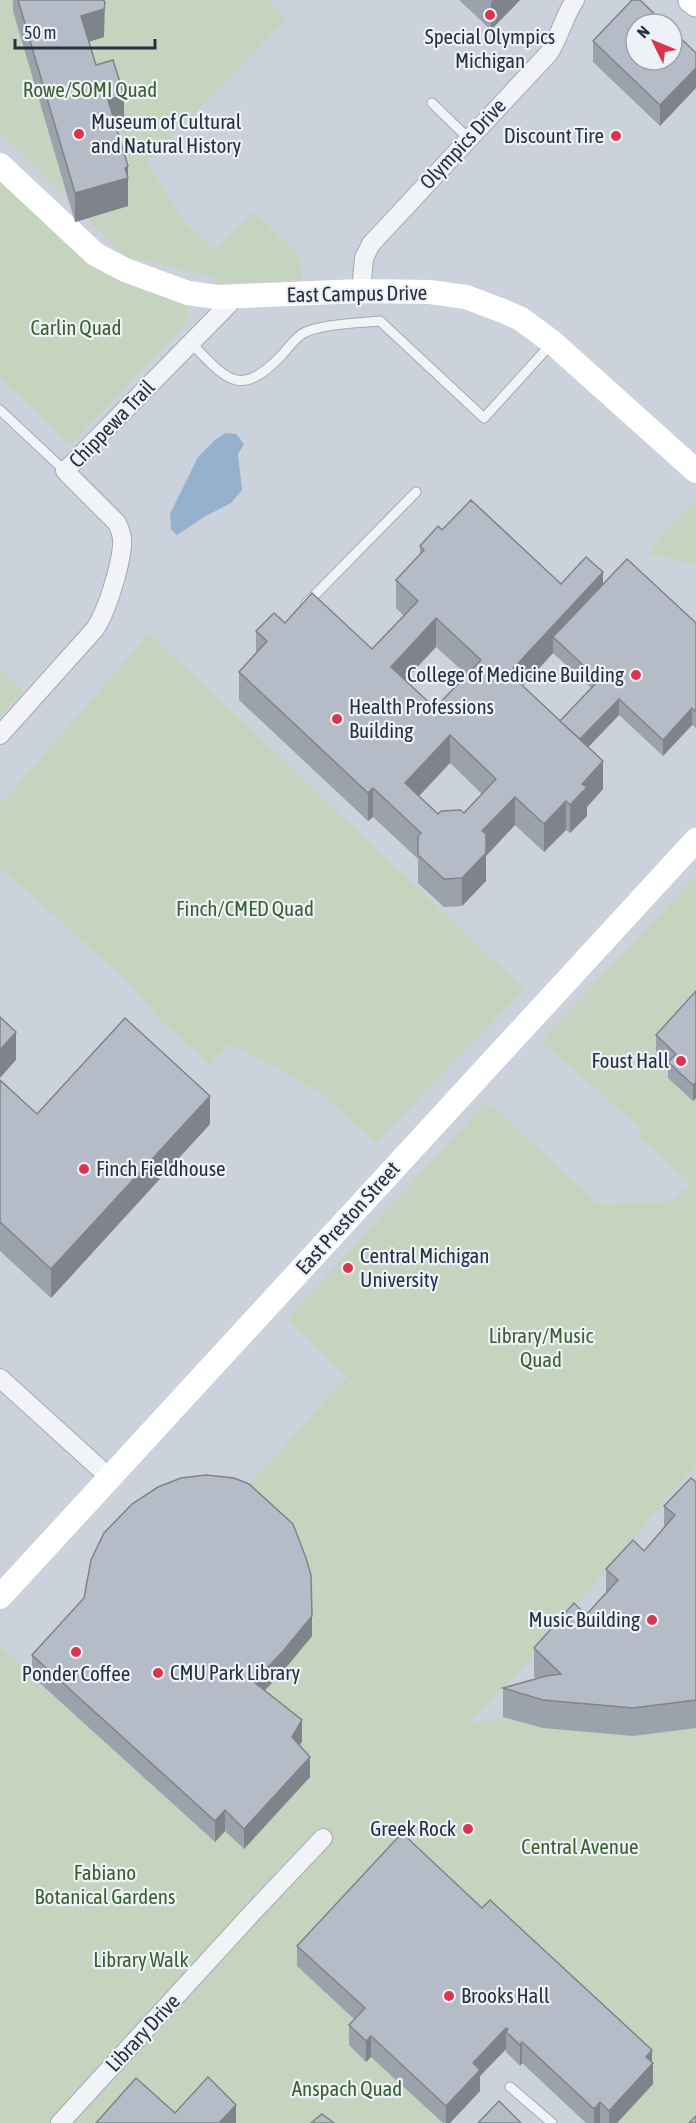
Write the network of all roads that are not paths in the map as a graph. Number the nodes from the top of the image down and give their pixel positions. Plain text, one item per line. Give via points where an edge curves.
1 (575, 0) edge
2 (692, 0) edge
3 (696, 3) edge
4 (432, 103) dead end
5 (468, 138) junction
6 (0, 165) edge
7 (361, 291) junction
8 (236, 297) junction
9 (552, 342) junction
10 (191, 343) junction
11 (0, 410) edge
12 (65, 471) junction
13 (696, 471) edge
14 (416, 492) dead end
15 (300, 610) edge
16 (0, 735) edge
17 (696, 840) edge
18 (0, 1378) edge
19 (109, 1477) junction
20 (0, 1597) edge
21 (323, 1838) dead end
22 (510, 2087) dead end
23 (60, 2123) edge
24 (552, 2123) edge

1 - 5 street, Olympics Drive via 549,53
2 - 3 main road
4 - 5 lane
5 - 7 street, Olympics Drive via 370,244 364,258
6 - 8 street, East Campus Drive via 109,262 188,293
7 - 8 street, East Campus Drive
7 - 9 street, East Campus Drive via 466,297 520,319
8 - 10 street, Chippewa Trail
9 - 10 lane via 484,418 380,321 303,334 251,380 236,381 223,375
9 - 13 street, East Campus Drive
10 - 12 street, Chippewa Trail
11 - 12 lane
12 - 16 street, Chippewa Trail via 117,523 122,547 95,630
14 - 15 lane
17 - 19 street, East Preston Street
18 - 19 street
19 - 20 street, East Preston Street
21 - 23 street, Library Drive
22 - 24 lane

